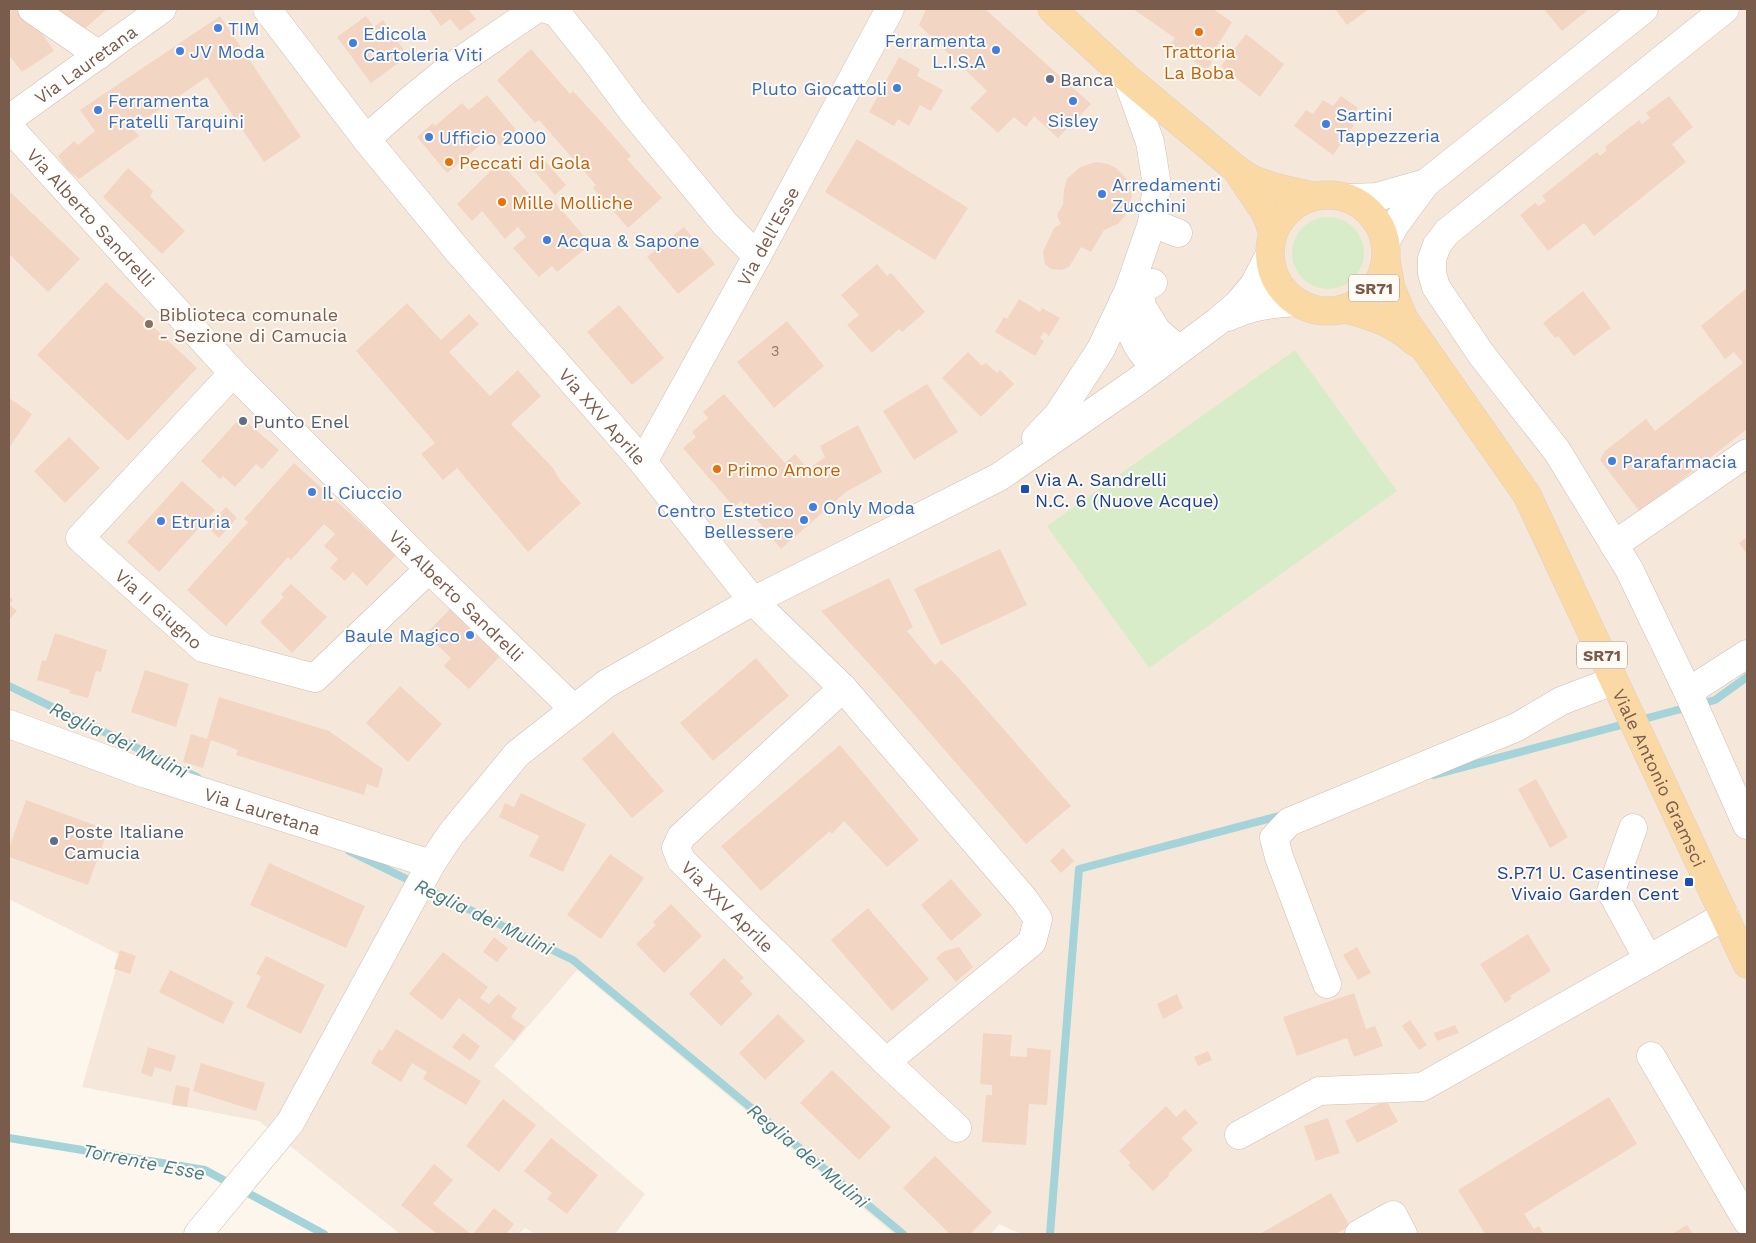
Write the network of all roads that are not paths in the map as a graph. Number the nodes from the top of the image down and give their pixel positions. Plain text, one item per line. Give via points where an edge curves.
1 (32, 9) edge
2 (162, 9) edge
3 (267, 9) edge
4 (536, 9) edge
5 (546, 9) edge
6 (890, 9) edge
7 (1052, 9) edge
8 (1644, 9) edge
9 (1716, 12) edge
10 (99, 55) junction
11 (1127, 78) junction
12 (9, 119) edge
13 (9, 127) edge
14 (366, 140) junction
15 (1236, 168) junction
16 (1426, 183) junction
17 (1312, 196) junction
18 (1349, 198) junction
19 (1152, 223) junction
20 (1178, 233) dead end
21 (1271, 244) junction
22 (1386, 250) junction
23 (757, 256) junction
24 (1153, 283) dead end
25 (1123, 302) junction
26 (1296, 302) junction
27 (1346, 309) junction
28 (1217, 322) junction
29 (1179, 350) junction
30 (1434, 360) junction
31 (1156, 367) junction
32 (233, 373) junction
33 (1747, 453) edge
34 (643, 462) junction
35 (999, 477) junction
36 (1614, 545) junction
37 (429, 569) junction
38 (753, 601) junction
39 (1747, 654) edge
40 (1613, 681) junction
41 (843, 688) junction
42 (1688, 692) junction
43 (574, 709) junction
44 (9, 724) edge
45 (1747, 825) edge
46 (1633, 828) dead end
47 (431, 864) junction
48 (1725, 916) junction
49 (1648, 959) junction
50 (1747, 964) edge
51 (1327, 984) dead end
52 (1651, 1056) dead end
53 (886, 1062) junction
54 (957, 1128) dead end
55 (1239, 1135) dead end
56 (1747, 1221) edge
57 (198, 1234) edge
58 (1359, 1234) edge
59 (1403, 1234) edge

1 - 10 street
2 - 10 street, Via Lauretana
3 - 14 street, Via XXV Aprile
4 - 14 street via 447,70
5 - 23 street via 556,12 725,224
6 - 23 street, Via dell'Esse
7 - 11 main road, Viale Antonio Gramsci / SR71
8 - 16 street
9 - 36 street via 1447,232 1432,259 1436,286 1481,354 1557,451
10 - 12 street, Via Lauretana
11 - 15 main road, Viale Antonio Gramsci / SR71
11 - 19 street via 1151,150 1157,185
13 - 32 street, Via Alberto Sandrelli
14 - 34 street, Via XXV Aprile
15 - 17 main road, Viale Antonio Gramsci / SR71 via 1253,180
15 - 21 main road, Viale Antonio Gramsci / SR71 via 1266,214
16 - 18 street via 1376,197
16 - 22 street via 1395,225
17 - 18 main road, Viale Antonio Gramsci / SR71 via 1330,194
17 - 21 main road, Viale Antonio Gramsci / SR71 via 1295,204 1282,217
18 - 22 main road, Viale Antonio Gramsci / SR71 via 1366,208 1379,223
19 - 20 street
19 - 25 street
21 - 26 main road, Viale Antonio Gramsci / SR71 via 1277,282
21 - 28 street via 1254,285
22 - 27 main road, Viale Antonio Gramsci / SR71 via 1382,276 1373,290
22 - 30 main road, Viale Antonio Gramsci / SR71 via 1392,288 1404,319
23 - 34 street, Via dell'Esse
24 - 29 street via 1141,293 1141,305 1157,331
25 - 31 street via 1132,334 1144,356
25 - 35 street via 1101,348 1058,415
26 - 27 main road, Viale Antonio Gramsci / SR71 via 1321,311
26 - 28 street via 1248,308
27 - 30 main road, Viale Antonio Gramsci / SR71 via 1380,319 1405,332
28 - 29 street
29 - 31 street
30 - 40 main road, Viale Antonio Gramsci / SR71 via 1526,495
31 - 35 street
32 - 37 street, Via Alberto Sandrelli
32 - 37 street, Via II Giugno via 80,538 203,648 315,678
33 - 36 street
34 - 38 street, Via XXV Aprile
35 - 38 street
36 - 42 street via 1629,569
37 - 43 street, Via Alberto Sandrelli
38 - 41 street, Via XXV Aprile
38 - 43 street via 606,684
39 - 42 street
40 - 48 main road, Viale Antonio Gramsci / SR71
40 - 51 street via 1561,701 1517,727 1289,822 1274,838
41 - 53 street, Via XXV Aprile via 1038,919 1032,942
41 - 53 street, Via XXV Aprile via 681,836 676,848 681,860
42 - 45 street
43 - 47 street via 517,754 451,834
44 - 47 street, Via Lauretana via 146,774
46 - 49 street via 1612,891
47 - 57 street via 290,1123
48 - 49 street
48 - 50 main road, Viale Antonio Gramsci / SR71
49 - 55 street via 1422,1087 1319,1091
52 - 56 street
53 - 54 street, Via XXV Aprile
58 - 59 street via 1393,1215

